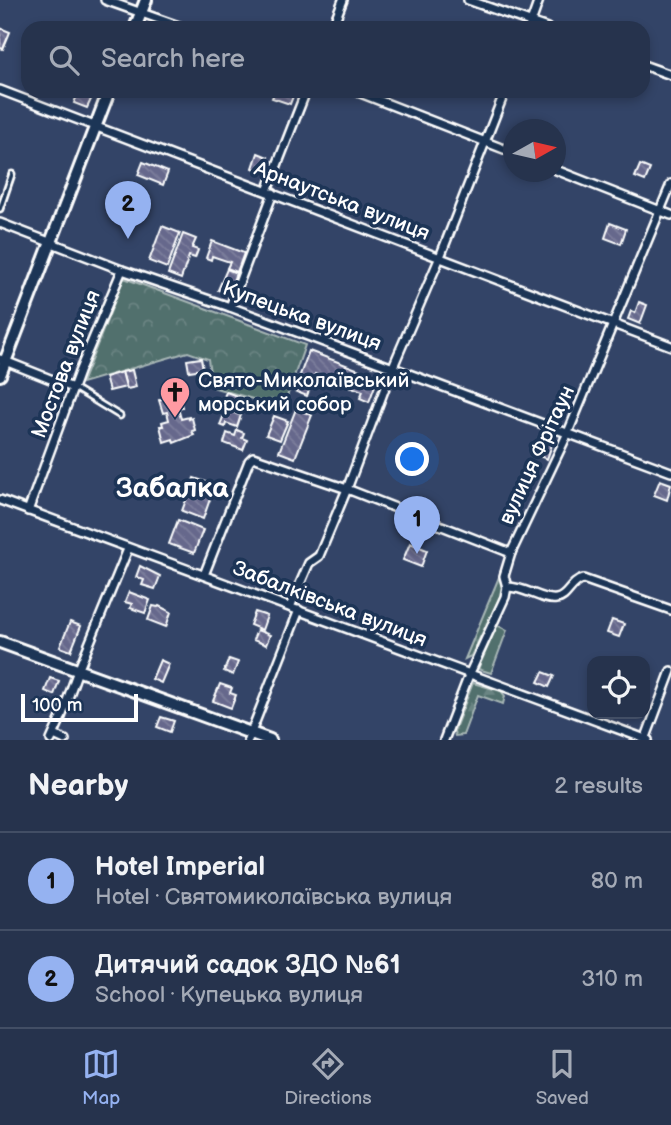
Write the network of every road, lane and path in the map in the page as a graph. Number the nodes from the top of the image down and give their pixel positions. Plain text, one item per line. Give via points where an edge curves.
1 (105, 0) edge
2 (146, 0) edge
3 (343, 0) edge
4 (468, 0) edge
5 (539, 0) edge
6 (141, 13) junction
7 (138, 21) edge
8 (164, 21) edge
9 (335, 21) edge
10 (520, 21) edge
11 (531, 21) edge
12 (650, 68) edge
13 (671, 75) edge
14 (0, 90) edge
15 (106, 98) edge
16 (304, 98) edge
17 (373, 98) edge
18 (502, 98) edge
19 (94, 126) junction
20 (485, 142) junction
21 (503, 149) edge
22 (12, 174) dead end
23 (566, 174) edge
24 (671, 184) edge
25 (270, 192) junction
26 (0, 209) edge
27 (660, 211) junction
28 (671, 215) edge
29 (0, 223) edge
30 (50, 243) junction
31 (440, 257) junction
32 (122, 270) junction
33 (230, 307) junction
34 (614, 324) junction
35 (671, 346) edge
36 (3, 360) edge
37 (392, 369) junction
38 (0, 375) edge
39 (73, 388) junction
40 (120, 416) dead end
41 (567, 435) junction
42 (671, 472) edge
43 (347, 489) junction
44 (0, 500) edge
45 (28, 511) junction
46 (128, 549) junction
47 (511, 552) junction
48 (204, 575) junction
49 (507, 587) junction
50 (290, 607) junction
51 (299, 610) junction
52 (671, 610) edge
53 (0, 642) edge
54 (78, 670) junction
55 (671, 671) edge
56 (469, 675) junction
57 (250, 737) edge
58 (52, 738) edge
59 (65, 740) edge
60 (270, 740) edge
61 (444, 740) edge
62 (646, 740) edge

1 - 6 street
2 - 6 street
3 - 9 street
4 - 10 street
5 - 11 street
6 - 7 street
6 - 8 street
12 - 13 street
14 - 19 street, Арнаутська вулиця
15 - 19 street
16 - 25 street
17 - 20 street
18 - 20 street
19 - 25 street, Арнаутська вулиця
19 - 30 street
20 - 21 street
20 - 31 street
22 - 26 lane
23 - 27 street
24 - 27 street, вулиця Фрітаун
25 - 31 street, Арнаутська вулиця
25 - 33 street
27 - 28 street
27 - 34 street, вулиця Фрітаун
29 - 30 street, Купецька вулиця
30 - 32 street, Купецька вулиця
30 - 36 street
31 - 34 street, Арнаутська вулиця
31 - 37 street
32 - 33 street, Купецька вулиця
32 - 39 street, Мостова вулиця
33 - 37 street, Купецька вулиця
34 - 35 street, Арнаутська вулиця
34 - 41 street, вулиця Фрітаун
36 - 38 street
36 - 39 street
37 - 41 street, Купецька вулиця
37 - 43 street
39 - 40 lane
39 - 45 street, Мостова вулиця
41 - 42 street, Купецька вулиця
41 - 47 street, вулиця Фрітаун
43 - 47 street
43 - 48 street via 253,457
43 - 50 street via 319,556 309,564
44 - 45 street, Забалківська вулиця
45 - 46 street, Забалківська вулиця
46 - 48 street, Забалківська вулиця
46 - 54 street
47 - 49 street, вулиця Фрітаун via 504,576
48 - 50 street, Забалківська вулиця
49 - 52 street via 555,599 583,579
49 - 56 street, вулиця Фрітаун
50 - 51 street, Забалківська вулиця
51 - 56 street, Забалківська вулиця
51 - 57 street
53 - 54 street
54 - 57 street
54 - 58 street
55 - 62 street
56 - 61 street, вулиця Фрітаун
56 - 62 street, Забалківська вулиця
57 - 60 street
58 - 59 street

